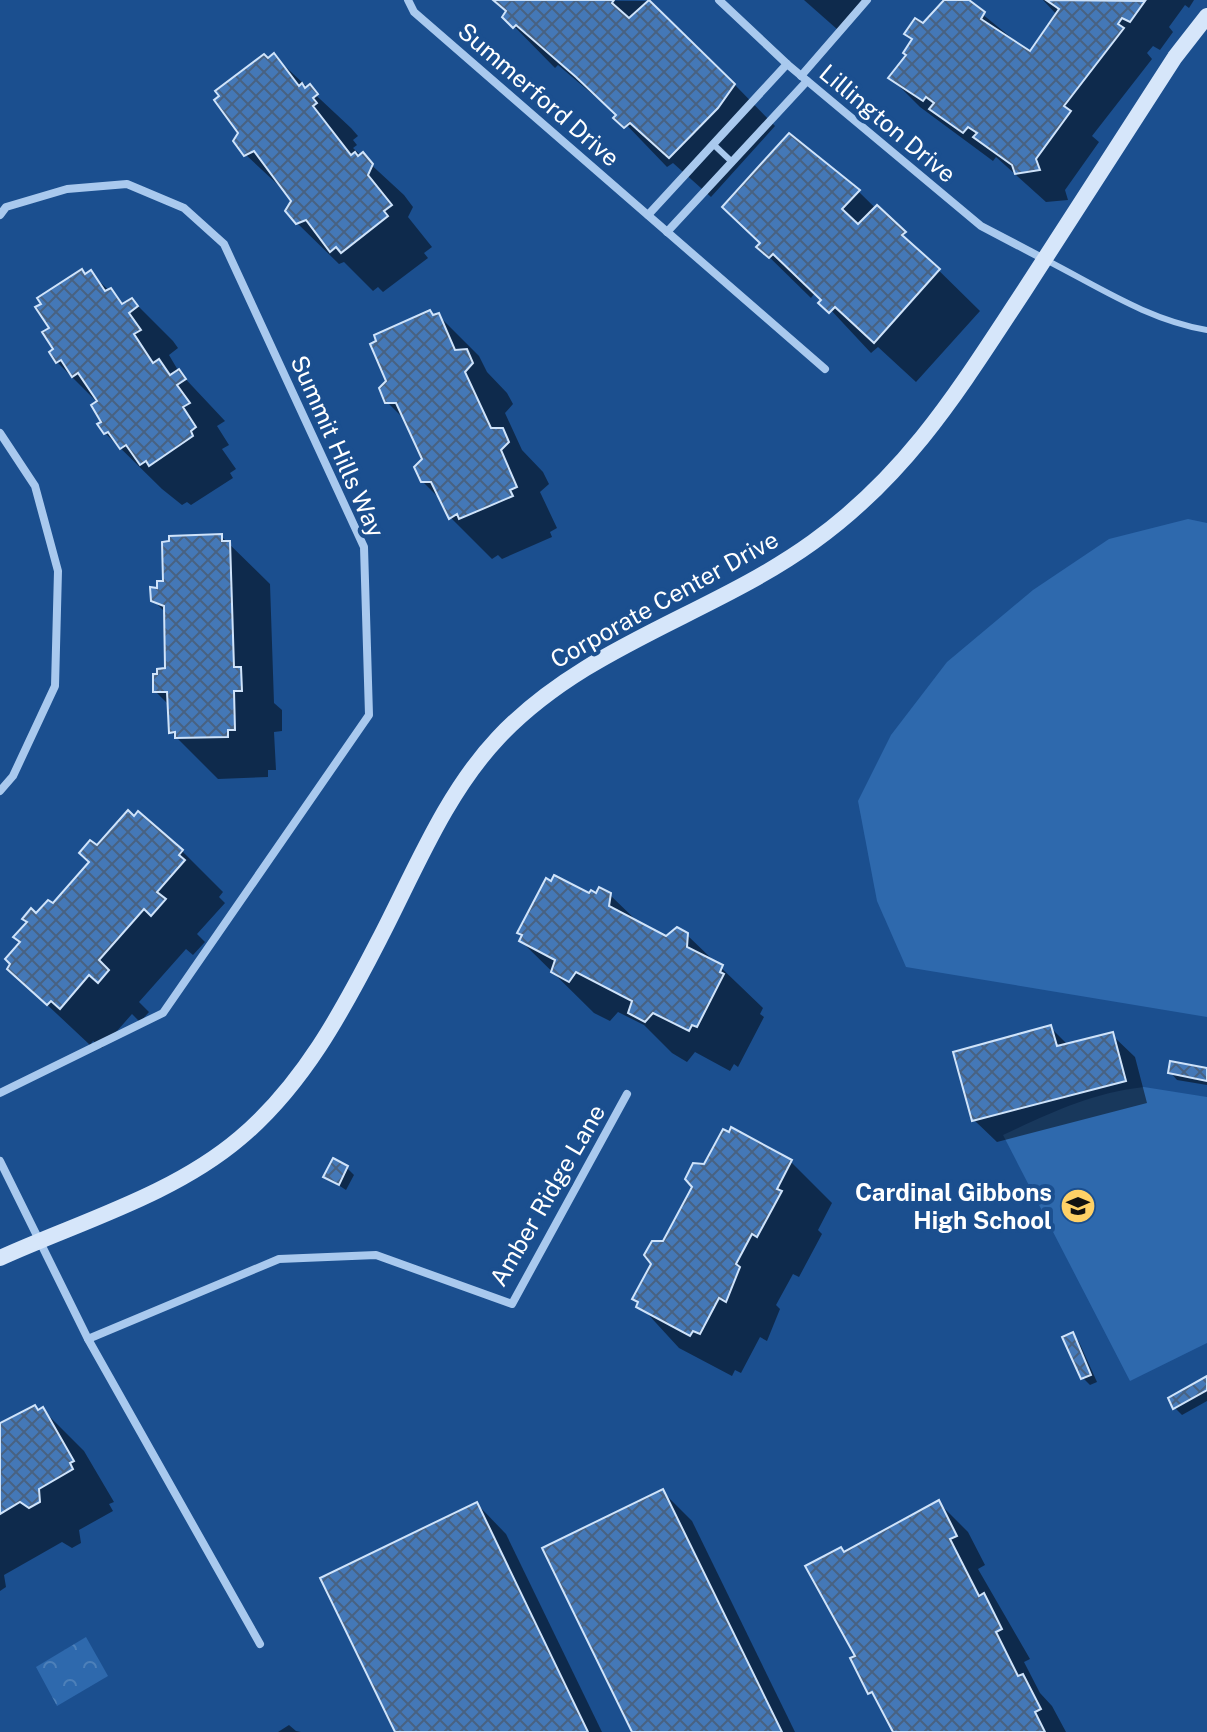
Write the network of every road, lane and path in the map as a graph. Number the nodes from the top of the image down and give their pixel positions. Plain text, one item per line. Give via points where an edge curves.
1 (408, 0) edge
2 (719, 0) edge
3 (867, 0) edge
4 (1207, 16) edge
5 (787, 64) junction
6 (804, 78) junction
7 (713, 144) junction
8 (732, 162) junction
9 (0, 215) edge
10 (648, 215) junction
11 (667, 232) junction
12 (1045, 260) junction
13 (1207, 330) edge
14 (825, 369) dead end
15 (0, 433) edge
16 (0, 791) edge
17 (0, 1093) edge
18 (627, 1094) dead end
19 (0, 1161) edge
20 (39, 1241) junction
21 (0, 1258) edge
22 (88, 1339) junction
23 (260, 1644) dead end

1 - 10 street, Summerford Drive via 414,12
2 - 5 street, Lillington Drive
3 - 6 street
4 - 12 street, Corporate Center Drive
5 - 6 street, Lillington Drive
5 - 7 street
6 - 8 street
6 - 12 street, Lillington Drive via 981,226
7 - 8 lane
7 - 10 street
8 - 11 street
9 - 17 street, Summit Hills Way via 6,207 67,189 127,184 184,208 224,244 364,547 369,715 163,1013
10 - 11 street, Summerford Drive
11 - 14 street, Summerford Drive
12 - 13 lane via 1140,310
12 - 20 street, Corporate Center Drive via 922,441 878,491 769,572 563,680 496,740 451,802 333,1029 240,1138 191,1172
15 - 16 street via 35,486 58,571 55,686 13,776
18 - 22 street, Amber Ridge Lane via 512,1304 376,1255 279,1259
19 - 20 street
20 - 21 street, Corporate Center Drive
20 - 22 street
22 - 23 street

